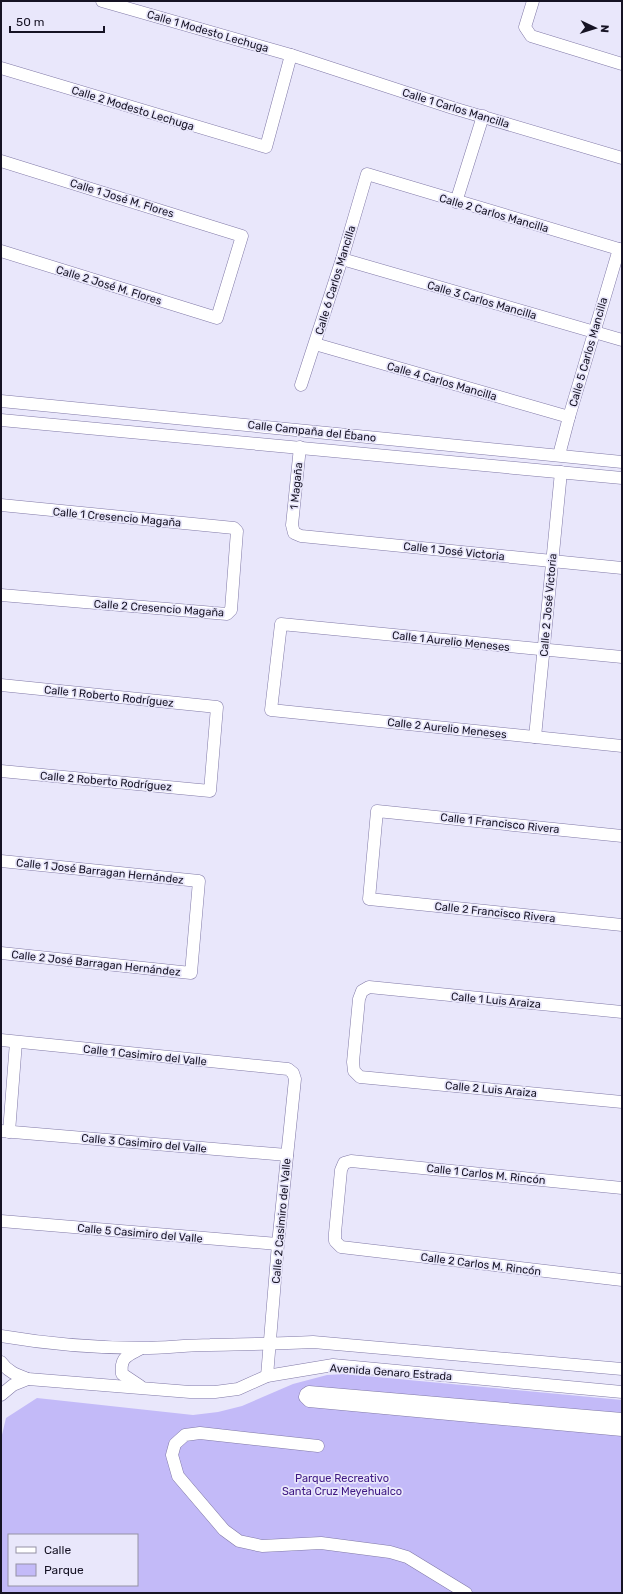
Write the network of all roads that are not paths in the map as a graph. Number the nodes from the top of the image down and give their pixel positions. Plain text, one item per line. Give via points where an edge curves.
1 (102, 1) edge
2 (533, 1) edge
3 (291, 55) junction
4 (622, 64) edge
5 (1, 68) edge
6 (483, 116) junction
7 (622, 158) edge
8 (1, 161) edge
9 (367, 174) joint
10 (456, 202) junction
11 (620, 250) edge
12 (1, 251) edge
13 (342, 259) junction
14 (217, 318) joint
15 (594, 332) junction
16 (622, 340) edge
17 (315, 344) junction
18 (302, 385) dead end
19 (1, 401) edge
20 (569, 417) junction
21 (1, 420) edge
22 (424, 442) junction
23 (300, 447) junction
24 (559, 455) junction
25 (423, 459) junction
26 (622, 462) edge
27 (561, 472) junction
28 (622, 478) edge
29 (1, 505) edge
30 (292, 525) joint
31 (234, 528) joint
32 (552, 561) junction
33 (622, 568) edge
34 (1, 595) edge
35 (544, 650) junction
36 (622, 657) edge
37 (1, 685) edge
38 (271, 710) joint
39 (535, 737) junction
40 (622, 746) edge
41 (1, 771) edge
42 (210, 792) joint
43 (622, 836) edge
44 (1, 861) edge
45 (369, 899) joint
46 (622, 924) edge
47 (1, 953) edge
48 (191, 973) joint
49 (622, 1012) edge
50 (1, 1040) edge
51 (16, 1042) junction
52 (288, 1069) joint
53 (360, 1077) joint
54 (622, 1102) edge
55 (5, 1131) edge
56 (287, 1155) junction
57 (622, 1188) edge
58 (1, 1221) edge
59 (278, 1244) junction
60 (341, 1247) joint
61 (622, 1280) edge
62 (1, 1336) edge
63 (269, 1345) junction
64 (143, 1348) junction
65 (1, 1362) edge
66 (622, 1369) edge
67 (267, 1376) junction
68 (28, 1379) junction
69 (144, 1388) junction
70 (622, 1392) edge
71 (1, 1395) edge
72 (622, 1419) edge
73 (622, 1430) edge
74 (318, 1446) dead end
75 (466, 1593) edge

1 - 3 street, Calle 1 Modesto Lechuga
2 - 4 street via 526,27 531,36
3 - 5 street, Calle 2 Modesto Lechuga via 266,147
3 - 6 street, Calle 1 Carlos Mancilla
6 - 7 street, Calle 1 Carlos Mancilla
6 - 10 street
8 - 14 street, Calle 1 José M. Flores via 242,236
9 - 10 street, Calle 2 Carlos Mancilla
9 - 13 street, Calle 6 Carlos Mancilla
10 - 11 street, Calle 2 Carlos Mancilla
11 - 15 street, Calle 5 Carlos Mancilla
12 - 14 street, Calle 2 José M. Flores
13 - 15 street, Calle 3 Carlos Mancilla
13 - 17 street, Calle 6 Carlos Mancilla
15 - 16 street, Calle 3 Carlos Mancilla
15 - 20 street, Calle 5 Carlos Mancilla
17 - 18 street, Calle 6 Carlos Mancilla
17 - 20 street, Calle 4 Carlos Mancilla
19 - 22 street, Calle Campaña del Ébano
20 - 24 street, Calle 5 Carlos Mancilla
21 - 23 street, Calle Campaña del Ébano
22 - 24 street, Calle Campaña del Ébano
22 - 25 street
23 - 25 street, Calle Campaña del Ébano
23 - 30 street, 1 Magaña
24 - 26 street, Calle Campaña del Ébano
25 - 27 street, Calle Campaña del Ébano
27 - 28 street, Calle Campaña del Ébano
27 - 32 street, Calle 2 José Victoria
29 - 31 street, Calle 1 Cresencio Magaña
30 - 32 street, Calle 1 José Victoria via 294,533 301,536
31 - 34 street, Calle 2 Cresencio Magaña via 237,531 231,610 227,614
32 - 33 street, Calle 1 José Victoria
32 - 35 street, Calle 2 José Victoria
35 - 36 street, Calle 1 Aurelio Meneses
35 - 38 street, Calle 1 Aurelio Meneses via 281,624
35 - 39 street, Calle 2 José Victoria
37 - 42 street, Calle 1 Roberto Rodríguez via 217,707
38 - 39 street, Calle 2 Aurelio Meneses
39 - 40 street, Calle 2 Aurelio Meneses
41 - 42 street, Calle 2 Roberto Rodríguez
43 - 45 street, Calle 1 Francisco Rivera via 378,811
44 - 48 street, Calle 1 José Barragan Hernández via 199,881
45 - 46 street, Calle 2 Francisco Rivera
47 - 48 street, Calle 2 José Barragan Hernández
49 - 53 street, Calle 1 Luis Araiza via 369,988 362,991 358,999 353,1062 354,1072
50 - 51 street, Calle 1 Casimiro del Valle
51 - 52 street, Calle 1 Casimiro del Valle
51 - 55 street
52 - 56 street, Calle 2 Casimiro del Valle via 293,1072 295,1079
53 - 54 street, Calle 2 Luis Araiza
55 - 56 street, Calle 3 Casimiro del Valle
56 - 59 street, Calle 2 Casimiro del Valle
57 - 60 street, Calle 1 Carlos M. Rincón via 351,1161 344,1163 341,1170 335,1233 335,1241
58 - 59 street, Calle 5 Casimiro del Valle
59 - 63 street, Calle 2 Casimiro del Valle
60 - 61 street, Calle 2 Carlos M. Rincón
62 - 64 street, Avenida Genaro Estrada via 86,1347
63 - 64 street, Avenida Genaro Estrada
63 - 66 street, Avenida Genaro Estrada via 313,1342
63 - 67 street, Calle 2 Casimiro del Valle
64 - 69 street via 127,1356 121,1367 122,1374
65 - 68 street, Avenida Genaro Estrada via 6,1369
67 - 69 street, Avenida Genaro Estrada via 238,1388 215,1392
67 - 70 street, Avenida Genaro Estrada via 333,1365
68 - 69 street, Avenida Genaro Estrada
68 - 71 street
72 - 73 street via 309,1392 305,1397 309,1401 355,1406
74 - 75 street via 200,1433 185,1435 175,1444 172,1455 178,1476 224,1530 239,1541 262,1546 321,1543 390,1552 406,1557

